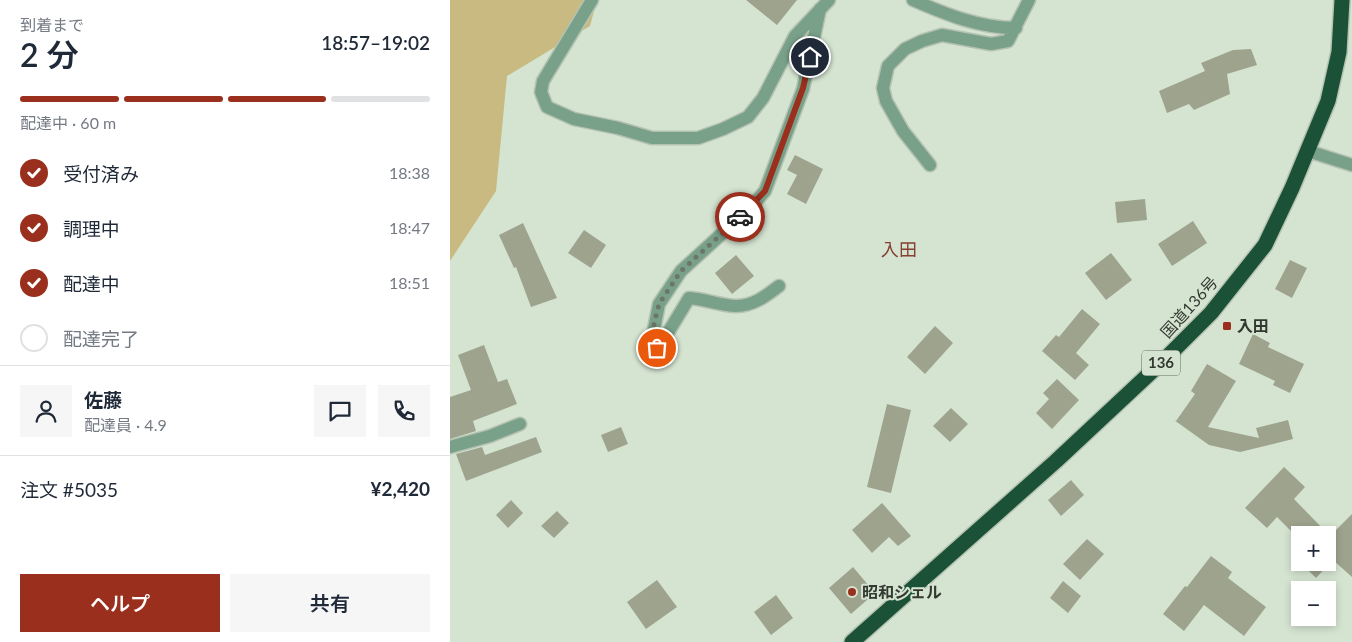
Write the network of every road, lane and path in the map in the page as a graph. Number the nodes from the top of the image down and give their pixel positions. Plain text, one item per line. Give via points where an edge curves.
1 (592, 0) edge
2 (913, 0) edge
3 (1029, 0) edge
4 (1342, 0) edge
5 (824, 4) edge
6 (1016, 28) junction
7 (1308, 151) junction
8 (930, 165) dead end
9 (1352, 165) edge
10 (780, 286) dead end
11 (520, 424) dead end
12 (450, 447) edge
13 (852, 642) edge

1 - 5 street via 543,81 541,92 546,107 574,119 652,138 698,138 748,117 763,98 795,36
2 - 6 street via 954,18
3 - 6 street
4 - 7 highway, 国道136号 / 136 via 1338,52 1328,101
5 - 10 street via 803,88 765,191 681,271 659,304 651,344 657,348 663,341 689,298 736,306 758,301
6 - 8 street via 1008,41 991,44 942,35 905,49 888,66 883,88 886,102 903,131
7 - 9 street
7 - 13 highway, 国道136号 / 136 via 1265,245 1211,313 1063,454
11 - 12 street

